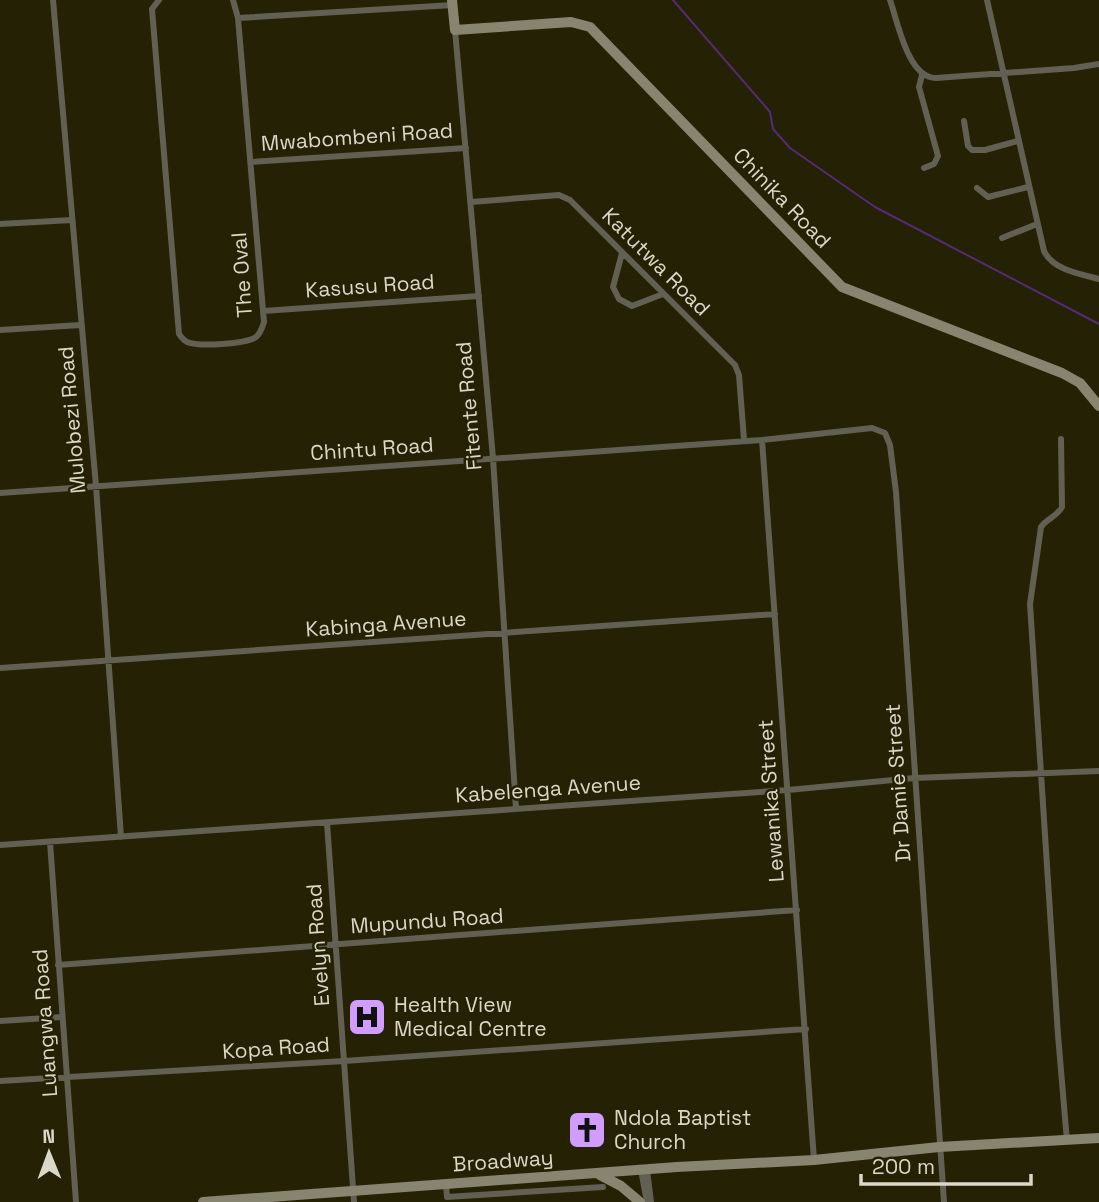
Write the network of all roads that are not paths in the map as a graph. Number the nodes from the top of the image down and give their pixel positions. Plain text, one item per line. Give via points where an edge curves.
1 (53, 0) edge
2 (159, 0) edge
3 (233, 0) edge
4 (890, 0) edge
5 (987, 0) edge
6 (453, 2) edge
7 (238, 18) junction
8 (455, 30) junction
9 (1099, 64) edge
10 (1004, 73) junction
11 (922, 75) junction
12 (964, 121) dead end
13 (1018, 141) junction
14 (466, 148) junction
15 (251, 162) junction
16 (924, 168) dead end
17 (1028, 187) junction
18 (977, 188) dead end
19 (471, 202) junction
20 (72, 220) junction
21 (1037, 224) junction
22 (0, 225) edge
23 (1002, 238) dead end
24 (622, 253) junction
25 (1099, 279) edge
26 (663, 294) junction
27 (479, 296) junction
28 (263, 311) junction
29 (81, 325) junction
30 (0, 330) edge
31 (1099, 406) edge
32 (872, 428) joint
33 (1061, 439) dead end
34 (744, 440) junction
35 (762, 440) junction
36 (493, 458) junction
37 (96, 486) junction
38 (0, 493) edge
39 (775, 614) junction
40 (505, 633) junction
41 (108, 660) junction
42 (0, 668) edge
43 (1099, 771) edge
44 (1042, 774) junction
45 (914, 778) junction
46 (788, 790) junction
47 (516, 809) junction
48 (327, 823) junction
49 (121, 837) junction
50 (50, 842) junction
51 (0, 845) edge
52 (797, 910) junction
53 (336, 945) junction
54 (58, 965) junction
55 (62, 1017) junction
56 (0, 1021) edge
57 (806, 1028) junction
58 (344, 1061) junction
59 (67, 1079) junction
60 (0, 1081) edge
61 (1099, 1139) edge
62 (1067, 1141) junction
63 (939, 1147) junction
64 (814, 1160) junction
65 (644, 1170) junction
66 (597, 1174) junction
67 (499, 1181) junction
68 (446, 1185) junction
69 (603, 1186) dead end
70 (353, 1191) junction
71 (499, 1194) junction
72 (76, 1202) edge
73 (203, 1202) edge
74 (354, 1202) edge
75 (640, 1202) edge
76 (649, 1202) edge
77 (944, 1202) edge

1 - 20 street, Mulobezi Road
2 - 28 street, The Oval via 152,9 180,334 192,343 247,341 262,330
3 - 7 street, The Oval
4 - 11 street
5 - 10 street
6 - 7 street
6 - 8 main road, Fitente Road
7 - 15 street, The Oval
8 - 14 street, Fitente Road
8 - 31 main road, Chinika Road via 571,22 590,27 842,287 1062,373 1080,383
9 - 10 street
10 - 11 street
10 - 13 street
11 - 16 street via 919,87 937,156 934,164
12 - 13 street via 972,150
13 - 17 street
14 - 15 street, Mwabombeni Road
14 - 19 street, Fitente Road
15 - 28 street, The Oval
17 - 18 street via 988,197
17 - 21 street
19 - 24 street, Katutwa Road via 565,197
19 - 27 street, Fitente Road
20 - 22 street
20 - 29 street, Mulobezi Road
21 - 23 street
21 - 25 street via 1049,259
24 - 26 street, Katutwa Road
24 - 26 street via 613,287 619,299 632,306
26 - 34 street, Katutwa Road via 735,365
27 - 28 street, Kasusu Road
27 - 36 street, Fitente Road
29 - 30 street
29 - 37 street, Mulobezi Road
32 - 35 street, Chintu Road
32 - 45 street, Dr Damie Street via 888,438 895,480
33 - 44 street via 1062,508 1041,527 1030,599
34 - 35 street, Chintu Road
34 - 36 street, Chintu Road
35 - 39 street, Lewanika Street
36 - 37 street, Chintu Road
36 - 40 street, Fitente Road
37 - 38 street, Chintu Road
37 - 41 street, Mulobezi Road
39 - 40 street, Kabinga Avenue
39 - 46 street, Lewanika Street
40 - 41 street, Kabinga Avenue
40 - 47 street, Fitente Road
41 - 42 street, Kabinga Avenue
41 - 49 street, Mulobezi Road
43 - 44 street, Kabelenga Avenue
44 - 45 street, Kabelenga Avenue
44 - 62 street
45 - 46 street, Kabelenga Avenue
45 - 63 street, Dr Damie Street
46 - 47 street, Kabelenga Avenue
46 - 52 street, Lewanika Street
47 - 48 street, Kabelenga Avenue
48 - 49 street, Kabelenga Avenue
48 - 53 street, Evelyn Road
49 - 50 street, Kabelenga Avenue
50 - 51 street, Kabelenga Avenue
50 - 54 street, Luangwa Road
52 - 53 street, Mupundu Road
52 - 57 street, Lewanika Street
53 - 54 street, Mupundu Road
53 - 58 street, Evelyn Road
54 - 55 street, Luangwa Road
55 - 56 street
55 - 59 street, Luangwa Road
57 - 58 street, Kopa Road
57 - 64 street, Lewanika Street
58 - 59 street, Kopa Road
58 - 70 street, Evelyn Road
59 - 60 street, Kopa Road
59 - 72 street, Luangwa Road
61 - 62 main road, Broadway
62 - 63 main road, Broadway
63 - 64 main road, Broadway
63 - 77 street, Dr Damie Street
64 - 65 main road, Broadway
65 - 66 main road, Broadway
65 - 76 street
66 - 67 main road, Broadway
66 - 75 main road
67 - 68 main road, Broadway
67 - 71 street
68 - 70 main road, Broadway
68 - 71 street via 447,1197
69 - 71 street
70 - 73 main road, Broadway
70 - 74 street, Evelyn Road

